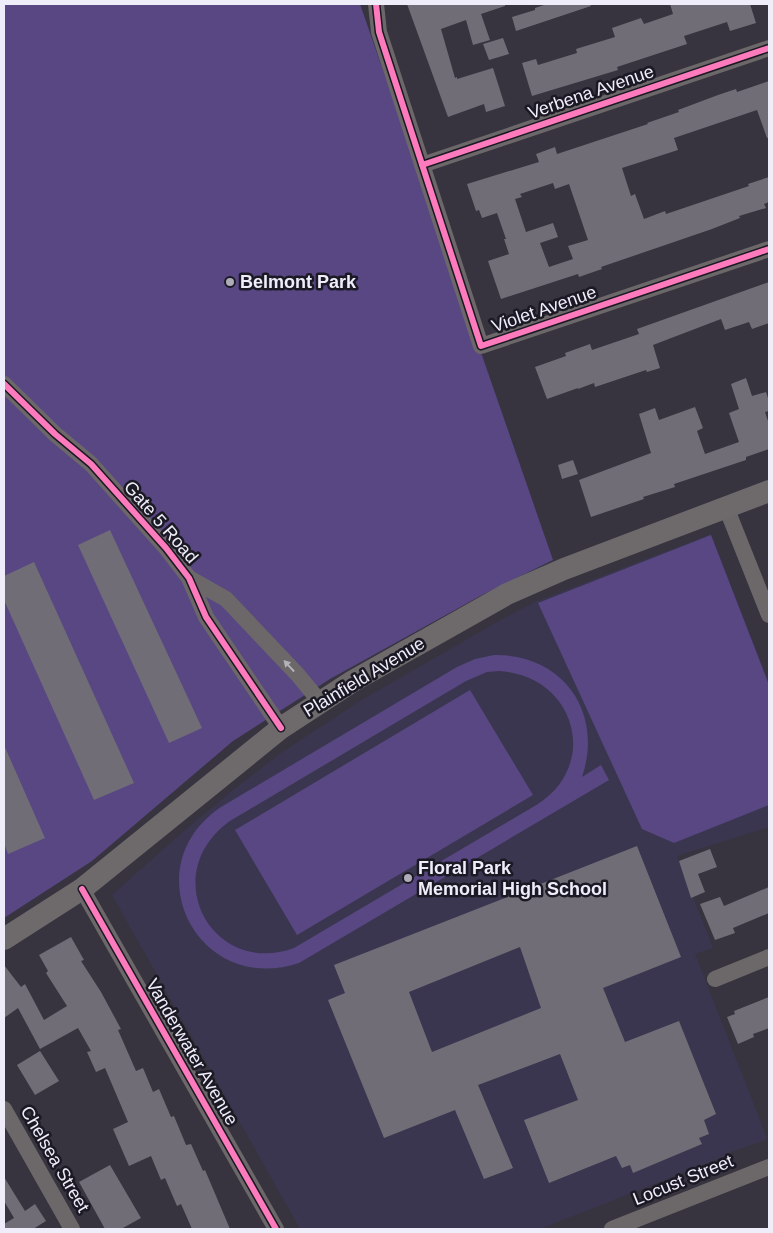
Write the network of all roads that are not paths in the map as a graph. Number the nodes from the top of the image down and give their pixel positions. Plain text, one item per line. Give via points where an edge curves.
1 (376, 4) edge
2 (769, 48) edge
3 (422, 165) junction
4 (769, 248) edge
5 (4, 384) edge
6 (769, 491) edge
7 (726, 507) junction
8 (189, 578) junction
9 (769, 615) edge
10 (320, 703) junction
11 (281, 728) junction
12 (82, 889) junction
13 (4, 939) edge
14 (769, 957) edge
15 (714, 979) dead end
16 (4, 1109) edge
17 (9, 1131) edge
18 (769, 1167) edge
19 (72, 1229) edge
20 (276, 1229) edge
21 (612, 1229) edge

1 - 3 street via 379,32
2 - 3 street, Verbena Avenue
3 - 4 street, Violet Avenue via 481,346
5 - 8 street, Gate 5 Road via 91,464
6 - 7 main road, Plainfield Avenue
7 - 9 street
7 - 10 main road, Plainfield Avenue via 507,594
10 -> 8 street, Gate 5 Road via 226,599
8 - 11 street, Gate 5 Road via 206,617
10 - 11 main road, Plainfield Avenue
11 - 12 main road, Plainfield Avenue
12 - 13 main road, Plainfield Avenue
12 - 20 street, Vanderwater Avenue
14 - 15 street
16 - 17 street, Chelsea Street
17 - 19 street, Chelsea Street
18 - 21 street, Locust Street

